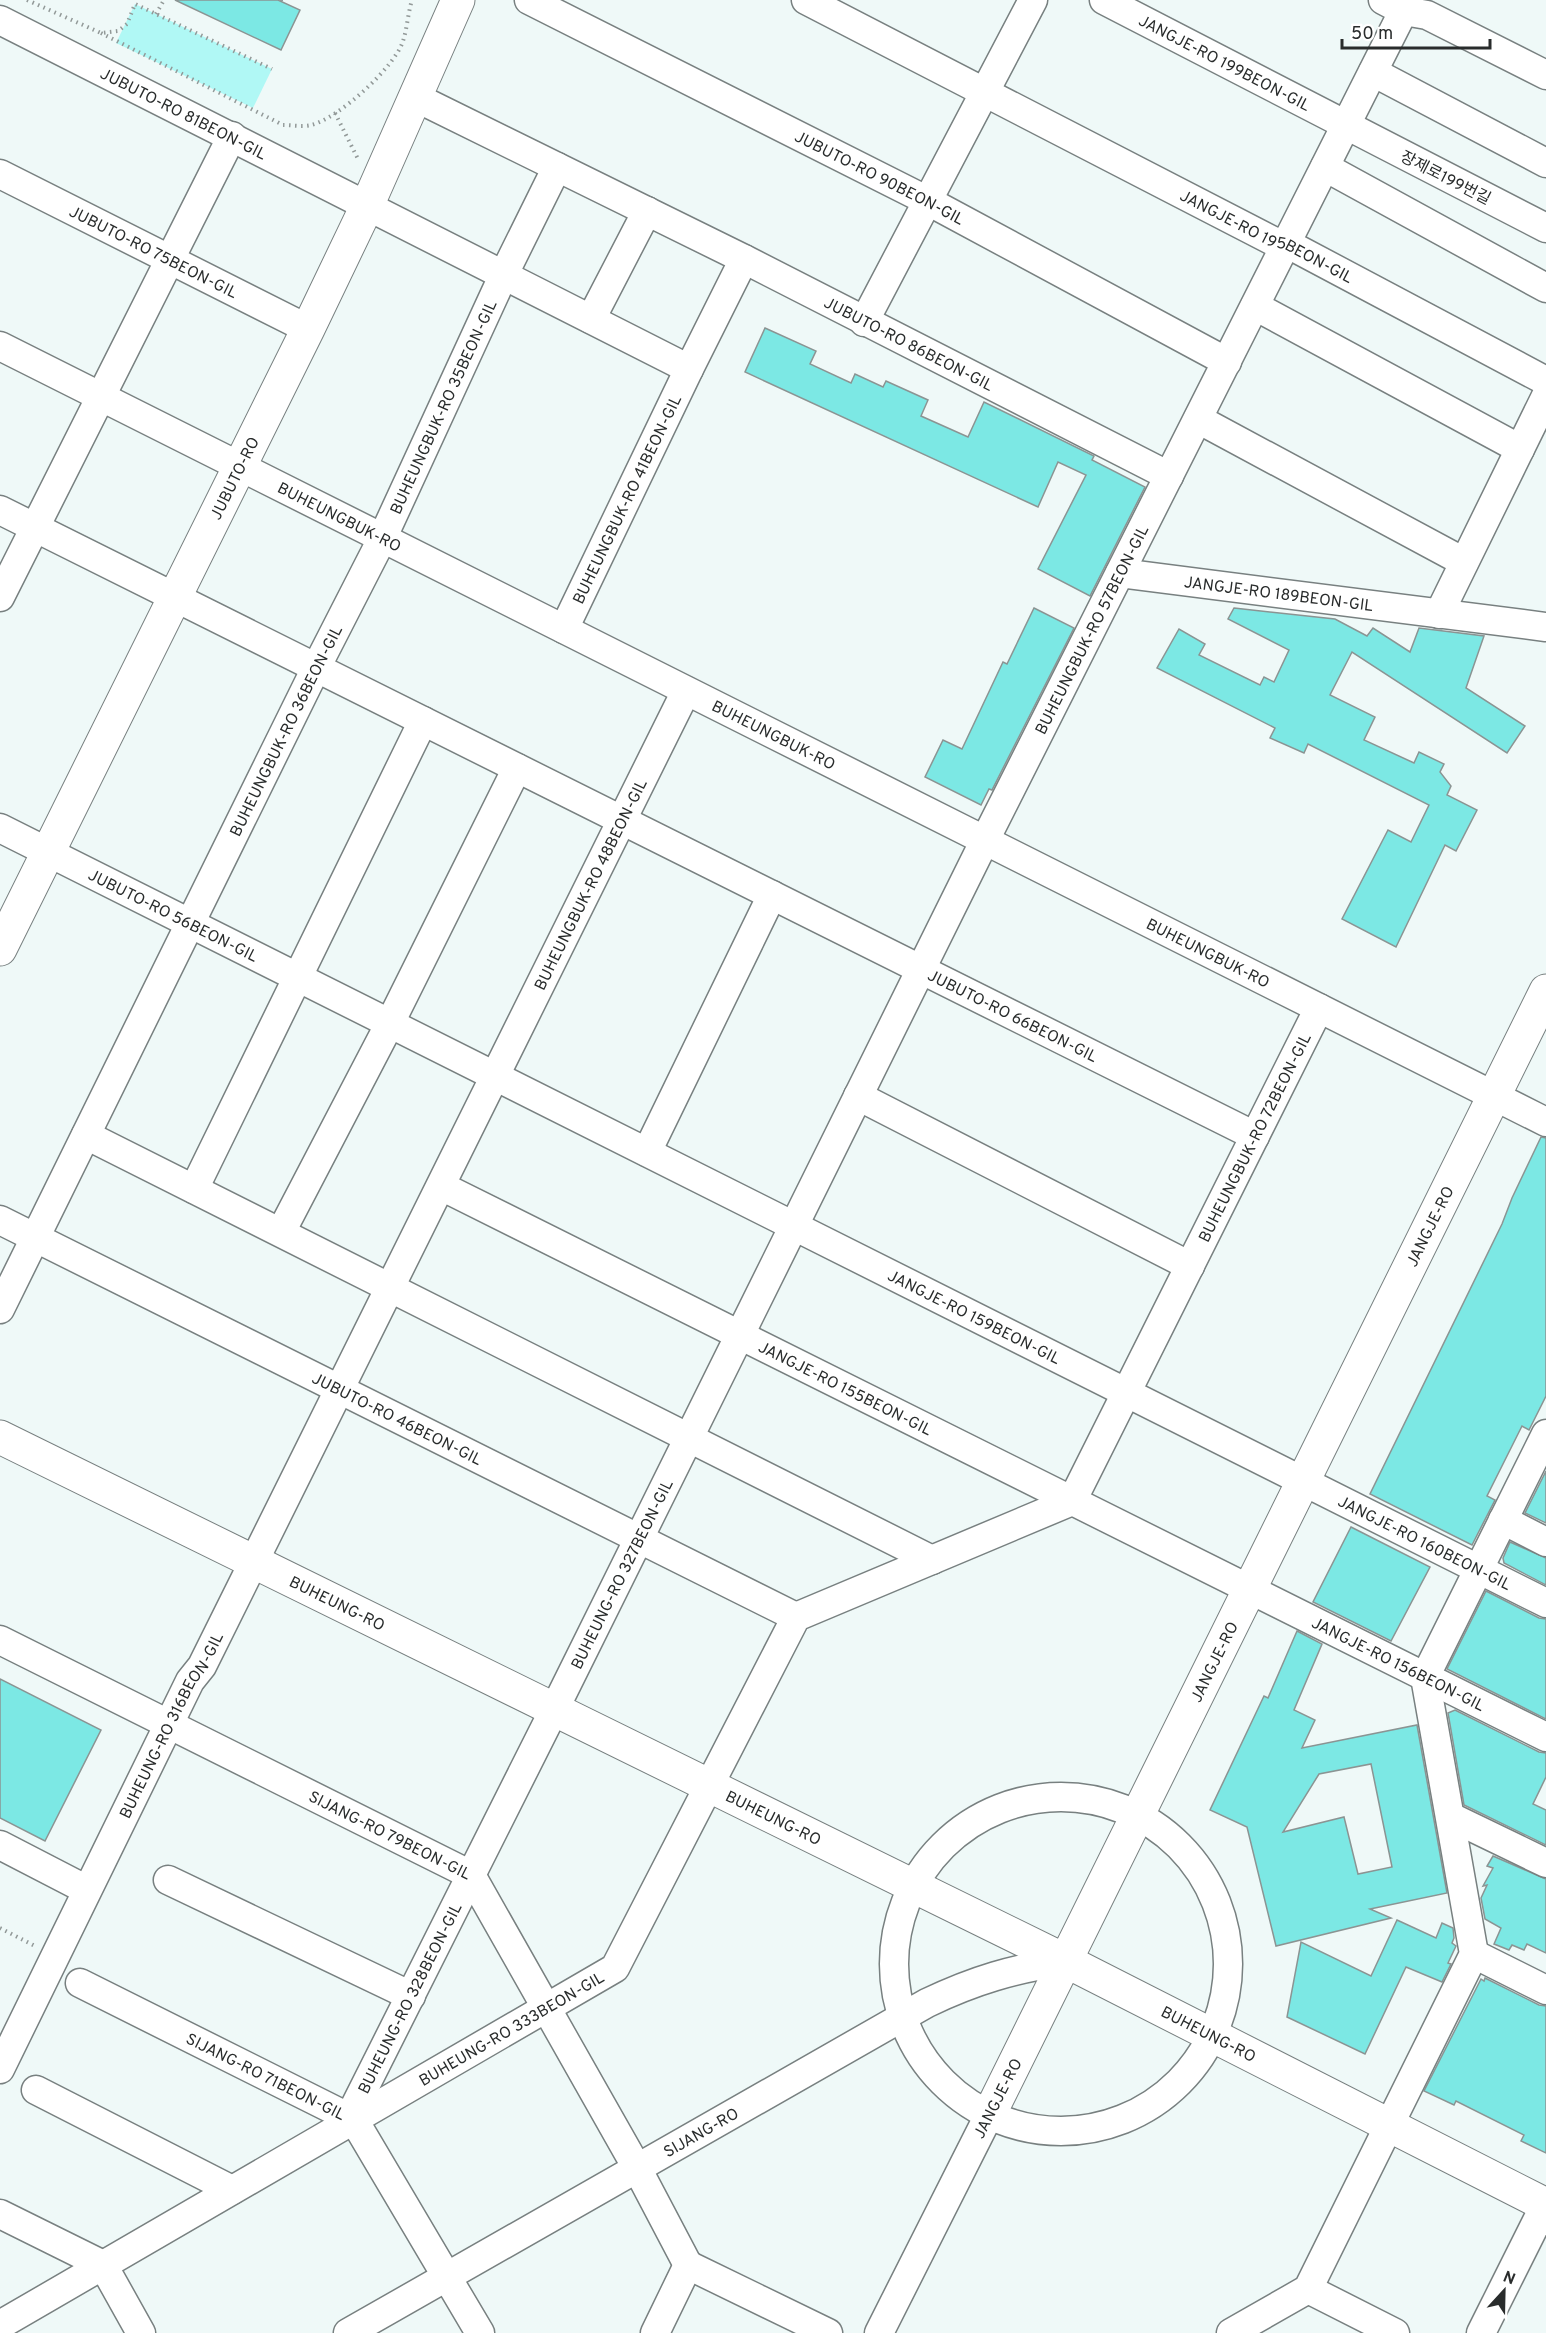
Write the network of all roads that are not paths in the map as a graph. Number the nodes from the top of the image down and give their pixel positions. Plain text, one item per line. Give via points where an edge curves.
1 (458, 0) edge
2 (530, 0) edge
3 (806, 0) edge
4 (1033, 0) edge
5 (1104, 0) edge
6 (1399, 4) edge
7 (0, 20) edge
8 (1373, 72) junction
9 (1546, 75) edge
10 (985, 92) junction
11 (415, 97) junction
12 (1346, 125) junction
13 (231, 136) junction
14 (1546, 163) edge
15 (557, 167) junction
16 (1325, 167) junction
17 (0, 174) edge
18 (928, 201) junction
19 (367, 206) junction
20 (647, 211) junction
21 (1546, 228) edge
22 (1286, 243) junction
23 (170, 259) junction
24 (744, 259) junction
25 (504, 274) junction
26 (1546, 288) edge
27 (1255, 306) junction
28 (591, 319) junction
29 (864, 322) junction
30 (308, 329) junction
31 (0, 346) edge
32 (1227, 362) junction
33 (689, 369) junction
34 (1546, 381) edge
35 (101, 396) junction
36 (1546, 396) edge
37 (1198, 419) junction
38 (1520, 449) junction
39 (241, 467) junction
40 (1169, 476) junction
41 (0, 510) edge
42 (35, 528) junction
43 (382, 539) junction
44 (1464, 562) junction
45 (1120, 573) junction
46 (0, 597) edge
47 (175, 597) junction
48 (1438, 614) junction
49 (1546, 627) edge
50 (564, 629) junction
51 (316, 668) junction
52 (686, 691) junction
53 (423, 721) junction
54 (517, 768) junction
55 (622, 821) junction
56 (0, 828) edge
57 (985, 840) junction
58 (48, 852) junction
59 (772, 895) junction
60 (190, 923) junction
61 (0, 949) edge
62 (921, 969) junction
63 (298, 977) junction
64 (1546, 991) edge
65 (1319, 1008) junction
66 (390, 1023) junction
67 (495, 1076) junction
68 (858, 1096) junction
69 (1494, 1096) junction
70 (1546, 1122) edge
71 (86, 1135) junction
72 (1255, 1136) junction
73 (647, 1152) junction
74 (441, 1186) junction
75 (194, 1189) junction
76 (0, 1220) edge
77 (794, 1226) junction
78 (281, 1232) junction
79 (35, 1238) junction
80 (1190, 1266) junction
81 (390, 1288) junction
82 (0, 1309) edge
83 (740, 1335) junction
84 (339, 1390) junction
85 (1126, 1393) junction
86 (0, 1437) edge
87 (689, 1438) junction
88 (1545, 1438) edge
89 (1303, 1482) junction
90 (1072, 1501) junction
91 (1503, 1520) junction
92 (639, 1539) junction
93 (1546, 1542) edge
94 (932, 1560) junction
95 (253, 1562) junction
96 (1478, 1569) junction
97 (1250, 1589) junction
98 (1546, 1603) edge
99 (796, 1617) junction
100 (0, 1640) edge
101 (1425, 1677) junction
102 (554, 1710) junction
103 (168, 1724) junction
104 (1546, 1737) edge
105 (709, 1786) junction
106 (1138, 1816) junction
107 (1451, 1817) junction
108 (0, 1845) edge
109 (1546, 1863) edge
110 (471, 1875) junction
111 (168, 1880) dead end
112 (912, 1886) junction
113 (87, 1890) junction
114 (1474, 1954) junction
115 (1066, 1961) junction
116 (81, 1983) dead end
117 (1543, 1988) edge
118 (411, 1996) junction
119 (545, 2008) junction
120 (903, 2018) junction
121 (1213, 2035) junction
122 (0, 2069) edge
123 (36, 2090) dead end
124 (988, 2115) junction
125 (350, 2120) junction
126 (1389, 2125) junction
127 (638, 2168) junction
128 (232, 2190) junction
129 (1546, 2204) edge
130 (0, 2214) edge
131 (103, 2265) junction
132 (688, 2265) junction
133 (447, 2276) junction
134 (1308, 2289) junction
135 (0, 2325) edge
136 (1387, 2329) edge
137 (141, 2333) edge
138 (348, 2333) edge
139 (480, 2333) edge
140 (655, 2333) edge
141 (828, 2333) edge
142 (879, 2333) edge
143 (1230, 2333) edge
144 (1481, 2333) edge

1 - 11 main road, JUBUTO-RO
2 - 18 street, JUBUTO-RO 90BEON-GIL
3 - 10 street, JANGJE-RO 195BEON-GIL
4 - 10 street
5 - 12 street, JANGJE-RO 199BEON-GIL
6 - 8 street, BUHEUNGBUK-RO 57BEON-GIL
6 - 9 street
7 - 13 street, JUBUTO-RO 81BEON-GIL
8 - 12 street, BUHEUNGBUK-RO 57BEON-GIL
8 - 14 street
10 - 18 street
10 - 22 street, JANGJE-RO 195BEON-GIL via 1273,241
11 - 15 street, JUBUTO-RO 86BEON-GIL
11 - 19 main road, JUBUTO-RO
12 - 16 street, BUHEUNGBUK-RO 57BEON-GIL
12 - 21 street, 장제로199번길
13 - 19 street, JUBUTO-RO 81BEON-GIL
13 - 23 street
15 - 20 street, JUBUTO-RO 86BEON-GIL
15 - 25 street, BUHEUNGBUK-RO 35BEON-GIL
16 - 22 street, BUHEUNGBUK-RO 57BEON-GIL
16 - 26 street
17 - 23 street, JUBUTO-RO 75BEON-GIL
18 - 29 street
18 - 32 street, JUBUTO-RO 90BEON-GIL
19 - 25 street, JUBUTO-RO 81BEON-GIL
19 - 30 main road, JUBUTO-RO
20 - 24 street, JUBUTO-RO 86BEON-GIL
20 - 28 street
22 - 27 street, BUHEUNGBUK-RO 57BEON-GIL
22 - 34 street, JANGJE-RO 195BEON-GIL
23 - 30 street, JUBUTO-RO 75BEON-GIL
23 - 35 street
24 - 29 street, JUBUTO-RO 86BEON-GIL
24 - 33 street, BUHEUNGBUK-RO 41BEON-GIL
25 - 28 street
25 - 43 street, BUHEUNGBUK-RO 35BEON-GIL
27 - 32 street, BUHEUNGBUK-RO 57BEON-GIL
27 - 38 street
28 - 33 street
29 - 40 street, JUBUTO-RO 86BEON-GIL
30 - 39 main road, JUBUTO-RO
31 - 35 street, BUHEUNGBUK-RO
32 - 37 street, BUHEUNGBUK-RO 57BEON-GIL
33 - 50 street, BUHEUNGBUK-RO 41BEON-GIL
35 - 39 street, BUHEUNGBUK-RO
35 - 42 street
36 - 38 street
37 - 40 street, BUHEUNGBUK-RO 57BEON-GIL
37 - 44 street
38 - 44 street
39 - 43 street, BUHEUNGBUK-RO
39 - 47 main road, JUBUTO-RO
40 - 45 street, BUHEUNGBUK-RO 57BEON-GIL
41 - 42 street, JUBUTO-RO 66BEON-GIL
42 - 46 street
42 - 47 street, JUBUTO-RO 66BEON-GIL
43 - 50 street, BUHEUNGBUK-RO
43 - 51 street, BUHEUNGBUK-RO 36BEON-GIL
44 - 48 street
45 - 48 street, JANGJE-RO 189BEON-GIL
45 - 57 street, BUHEUNGBUK-RO 57BEON-GIL
47 - 51 street, JUBUTO-RO 66BEON-GIL
47 - 58 main road, JUBUTO-RO
48 - 49 street, JANGJE-RO 189BEON-GIL
50 - 52 street, BUHEUNGBUK-RO
51 - 53 street, JUBUTO-RO 66BEON-GIL
51 - 60 street, BUHEUNGBUK-RO 36BEON-GIL
52 - 55 street, BUHEUNGBUK-RO 48BEON-GIL
52 - 57 street, BUHEUNGBUK-RO
53 - 54 street, JUBUTO-RO 66BEON-GIL
53 - 63 street
54 - 55 street, JUBUTO-RO 66BEON-GIL
54 - 66 street
55 - 59 street, JUBUTO-RO 66BEON-GIL
55 - 67 street, BUHEUNGBUK-RO 48BEON-GIL
56 - 58 street, JUBUTO-RO 56BEON-GIL
57 - 62 street, BUHEUNGBUK-RO 57BEON-GIL
57 - 65 street, BUHEUNGBUK-RO
58 - 60 street, JUBUTO-RO 56BEON-GIL
58 - 61 main road, JUBUTO-RO
59 - 62 street, JUBUTO-RO 66BEON-GIL
59 - 73 street
60 - 63 street, JUBUTO-RO 56BEON-GIL
60 - 71 street, BUHEUNGBUK-RO 36BEON-GIL
62 - 68 street, BUHEUNGBUK-RO 57BEON-GIL
62 - 72 street, JUBUTO-RO 66BEON-GIL
63 - 66 street, JUBUTO-RO 56BEON-GIL
63 - 75 street
64 - 69 main road, JANGJE-RO
65 - 69 street, BUHEUNGBUK-RO
65 - 72 street, BUHEUNGBUK-RO 72BEON-GIL
66 - 67 street, JUBUTO-RO 56BEON-GIL
66 - 78 street
67 - 73 street, JANGJE-RO 159BEON-GIL
67 - 74 street, BUHEUNGBUK-RO 48BEON-GIL
68 - 77 street, BUHEUNG-RO 327BEON-GIL
68 - 80 street
69 - 70 street, BUHEUNGBUK-RO
69 - 89 main road, JANGJE-RO
71 - 75 street
71 - 79 street, BUHEUNGBUK-RO 36BEON-GIL
72 - 80 street, BUHEUNGBUK-RO 72BEON-GIL
73 - 77 street, JANGJE-RO 159BEON-GIL
74 - 81 street, BUHEUNGBUK-RO 48BEON-GIL
74 - 83 street, JANGJE-RO 155BEON-GIL
75 - 78 street
76 - 79 street, JUBUTO-RO 46BEON-GIL
77 - 83 street, BUHEUNG-RO 327BEON-GIL
77 - 85 street, JANGJE-RO 159BEON-GIL
78 - 81 street
79 - 82 street, BUHEUNGBUK-RO 36BEON-GIL
79 - 84 street, JUBUTO-RO 46BEON-GIL
80 - 85 street, BUHEUNGBUK-RO 72BEON-GIL
81 - 84 street, BUHEUNG-RO 316BEON-GIL
81 - 87 street
83 - 87 street, BUHEUNG-RO 327BEON-GIL
83 - 90 street, JANGJE-RO 155BEON-GIL
84 - 92 street, JUBUTO-RO 46BEON-GIL
84 - 95 street, BUHEUNG-RO 316BEON-GIL
85 - 89 street, JANGJE-RO 159BEON-GIL
85 - 90 street
86 - 95 main road, BUHEUNG-RO
87 - 92 street, BUHEUNG-RO 327BEON-GIL
87 - 94 street
88 - 91 street
89 - 96 street, JANGJE-RO 160BEON-GIL via 1446,1561
89 - 97 main road, JANGJE-RO
90 - 94 street
90 - 97 street, JANGJE-RO 155BEON-GIL
91 - 93 street
91 - 96 street
92 - 99 street, JUBUTO-RO 46BEON-GIL
92 - 102 street, BUHEUNG-RO 327BEON-GIL
94 - 99 street
95 - 102 main road, BUHEUNG-RO
95 - 103 street, BUHEUNG-RO 316BEON-GIL via 202,1666
96 - 98 street, JANGJE-RO 160BEON-GIL
96 - 101 street
97 - 101 street, JANGJE-RO 156BEON-GIL
97 - 106 main road, JANGJE-RO
99 - 105 street, BUHEUNG-RO 333BEON-GIL
100 - 103 street, SIJANG-RO 79BEON-GIL
101 - 104 street, JANGJE-RO 156BEON-GIL
101 - 107 street
102 - 105 main road, BUHEUNG-RO
102 - 110 street, BUHEUNG-RO 328BEON-GIL
103 - 110 street, SIJANG-RO 79BEON-GIL
103 - 113 street, BUHEUNG-RO 316BEON-GIL
105 - 112 main road, BUHEUNG-RO
105 - 119 street, BUHEUNG-RO 333BEON-GIL via 615,1968
106 - 112 street via 1107,1804 1075,1798 1042,1798 1011,1804 981,1817 953,1836 930,1859
106 - 115 main road, JANGJE-RO
106 - 121 street via 1182,1848 1201,1872 1220,1910 1229,1973
107 - 109 street
107 - 114 street
108 - 113 street
110 - 118 street, BUHEUNG-RO 328BEON-GIL
110 - 119 street, SIJANG-RO 79BEON-GIL
111 - 118 street
112 - 115 main road, BUHEUNG-RO
112 - 120 street via 900,1918 894,1951 895,1985
113 - 122 street, BUHEUNG-RO 316BEON-GIL
114 - 117 street
114 - 126 street
115 - 120 street, SIJANG-RO via 971,1983
115 - 121 main road, BUHEUNG-RO
115 - 124 main road, JANGJE-RO
116 - 125 street, SIJANG-RO 71BEON-GIL
118 - 125 street, BUHEUNG-RO 328BEON-GIL
119 - 125 street, BUHEUNG-RO 333BEON-GIL
119 - 127 street, SIJANG-RO 79BEON-GIL
120 - 124 street via 927,2065 945,2085
120 - 127 street, SIJANG-RO
121 - 124 street via 1203,2054 1174,2088 1118,2122 1053,2131 1031,2129
121 - 126 main road, BUHEUNG-RO
123 - 128 street
124 - 142 street, JANGJE-RO
125 - 128 street, BUHEUNG-RO 333BEON-GIL
125 - 133 street, SIJANG-RO 71BEON-GIL
126 - 129 main road, BUHEUNG-RO
126 - 134 street
127 - 132 street, SIJANG-RO 79BEON-GIL
127 - 133 street, SIJANG-RO
128 - 131 street, BUHEUNG-RO 333BEON-GIL
129 - 144 street
130 - 131 street
131 - 135 street, BUHEUNG-RO 333BEON-GIL
131 - 137 street
132 - 140 street
132 - 141 street
133 - 138 street, SIJANG-RO
133 - 139 street, SIJANG-RO 71BEON-GIL
134 - 136 street
134 - 143 street

